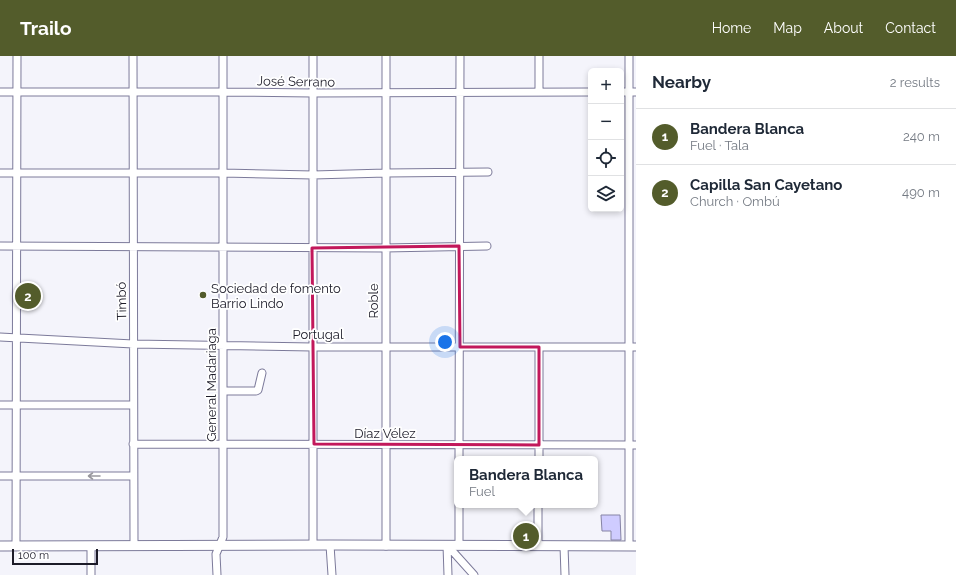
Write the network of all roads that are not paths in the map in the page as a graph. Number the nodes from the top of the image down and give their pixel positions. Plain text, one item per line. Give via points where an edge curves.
1 (16, 56) edge
2 (133, 56) edge
3 (223, 56) edge
4 (313, 56) edge
5 (386, 56) edge
6 (460, 56) edge
7 (538, 56) edge
8 (628, 56) edge
9 (133, 91) junction
10 (539, 91) junction
11 (0, 92) edge
12 (17, 92) junction
13 (223, 92) junction
14 (460, 92) junction
15 (588, 92) edge
16 (632, 92) edge
17 (312, 93) junction
18 (386, 93) junction
19 (632, 157) edge
20 (488, 172) dead end
21 (386, 173) junction
22 (460, 173) junction
23 (0, 174) edge
24 (16, 174) junction
25 (133, 174) junction
26 (223, 174) junction
27 (313, 176) junction
28 (0, 246) edge
29 (16, 246) junction
30 (222, 246) junction
31 (459, 246) junction
32 (487, 246) dead end
33 (132, 248) junction
34 (312, 248) junction
35 (385, 248) junction
36 (632, 248) edge
37 (0, 337) edge
38 (16, 337) junction
39 (134, 344) junction
40 (223, 345) junction
41 (385, 346) junction
42 (312, 347) junction
43 (460, 347) junction
44 (539, 347) junction
45 (628, 347) junction
46 (636, 347) edge
47 (262, 373) dead end
48 (223, 391) junction
49 (0, 405) edge
50 (16, 405) junction
51 (133, 405) junction
52 (133, 444) junction
53 (314, 444) junction
54 (223, 445) junction
55 (386, 445) junction
56 (459, 445) junction
57 (539, 445) junction
58 (632, 445) edge
59 (459, 456) edge
60 (539, 456) edge
61 (0, 476) edge
62 (15, 476) junction
63 (133, 476) junction
64 (459, 508) edge
65 (538, 508) edge
66 (219, 545) junction
67 (314, 545) junction
68 (330, 545) junction
69 (447, 545) junction
70 (458, 545) junction
71 (538, 545) junction
72 (0, 546) edge
73 (16, 546) junction
74 (91, 546) junction
75 (134, 546) junction
76 (386, 546) junction
77 (564, 546) junction
78 (633, 546) edge
79 (91, 575) edge
80 (216, 575) edge
81 (332, 575) edge
82 (448, 575) edge
83 (474, 575) edge
84 (565, 575) edge

1 - 12 street
2 - 9 street, Timbó
3 - 13 street, General Madariaga
4 - 17 street
5 - 18 street, Roble
6 - 14 street
7 - 10 street
8 - 16 street
9 - 12 street, José Serrano
9 - 13 street, José Serrano
9 - 25 street, Timbó
10 - 14 street, José Serrano
10 - 15 street, José Serrano
11 - 12 street, José Serrano
12 - 24 street
13 - 17 street, José Serrano
13 - 26 street, General Madariaga
14 - 18 street, José Serrano
14 - 22 street
16 - 19 street
17 - 18 street, José Serrano
17 - 27 street
18 - 21 street, Roble
19 - 36 street
20 - 22 street
21 - 22 street
21 - 27 street
21 - 35 street, Roble
22 - 31 street
23 - 24 street
24 - 25 street
24 - 29 street
25 - 26 street
25 - 33 street, Timbó
26 - 27 street
26 - 30 street, General Madariaga
27 - 34 street
28 - 29 street
29 - 33 street
29 - 38 street
30 - 33 street
30 - 34 street
30 - 40 street, General Madariaga
31 - 32 street
31 - 35 street
31 - 43 street
33 - 39 street, Timbó
34 - 35 street
34 - 42 street
35 - 41 street, Roble
36 - 45 street
37 - 38 street, Portugal
38 - 39 street, Portugal
38 - 50 street
39 - 40 street, Portugal
39 - 51 street, Timbó
40 - 42 street, Portugal
40 - 48 street, General Madariaga
41 - 42 street, Portugal
41 - 43 street, Portugal
41 - 55 street, Roble
42 - 53 street
43 - 44 street, Portugal
43 - 56 street
44 - 45 street, Portugal
44 - 57 street
45 - 46 street, Portugal
45 - 58 street
47 - 48 street via 256,392
48 - 54 street, General Madariaga
49 - 50 street
50 - 51 street
50 - 62 street
51 - 52 street, Timbó
52 - 54 street, Díaz Vélez
52 - 63 street, Timbó
53 - 54 street, Díaz Vélez
53 - 55 street, Díaz Vélez
53 - 67 street
54 - 66 street, General Madariaga via 223,537
55 - 56 street, Díaz Vélez
55 - 76 street, Roble
56 - 57 street, Díaz Vélez
56 - 59 street
57 - 58 street, Díaz Vélez
57 - 60 street
58 - 78 street
61 - 62 street
63 -> 62 street
62 - 73 street
63 - 75 street, Timbó
64 - 70 street
65 - 71 street
66 - 67 main road
66 - 75 main road
66 - 80 street, General Madariaga via 216,554
67 - 68 main road
68 - 76 main road
68 - 81 street
69 - 70 main road
69 - 76 main road
69 - 82 street
69 - 83 street
70 - 71 main road
71 - 77 main road
72 - 73 main road
73 - 74 main road
74 - 75 main road
74 - 79 street
77 - 78 main road
77 - 84 street

